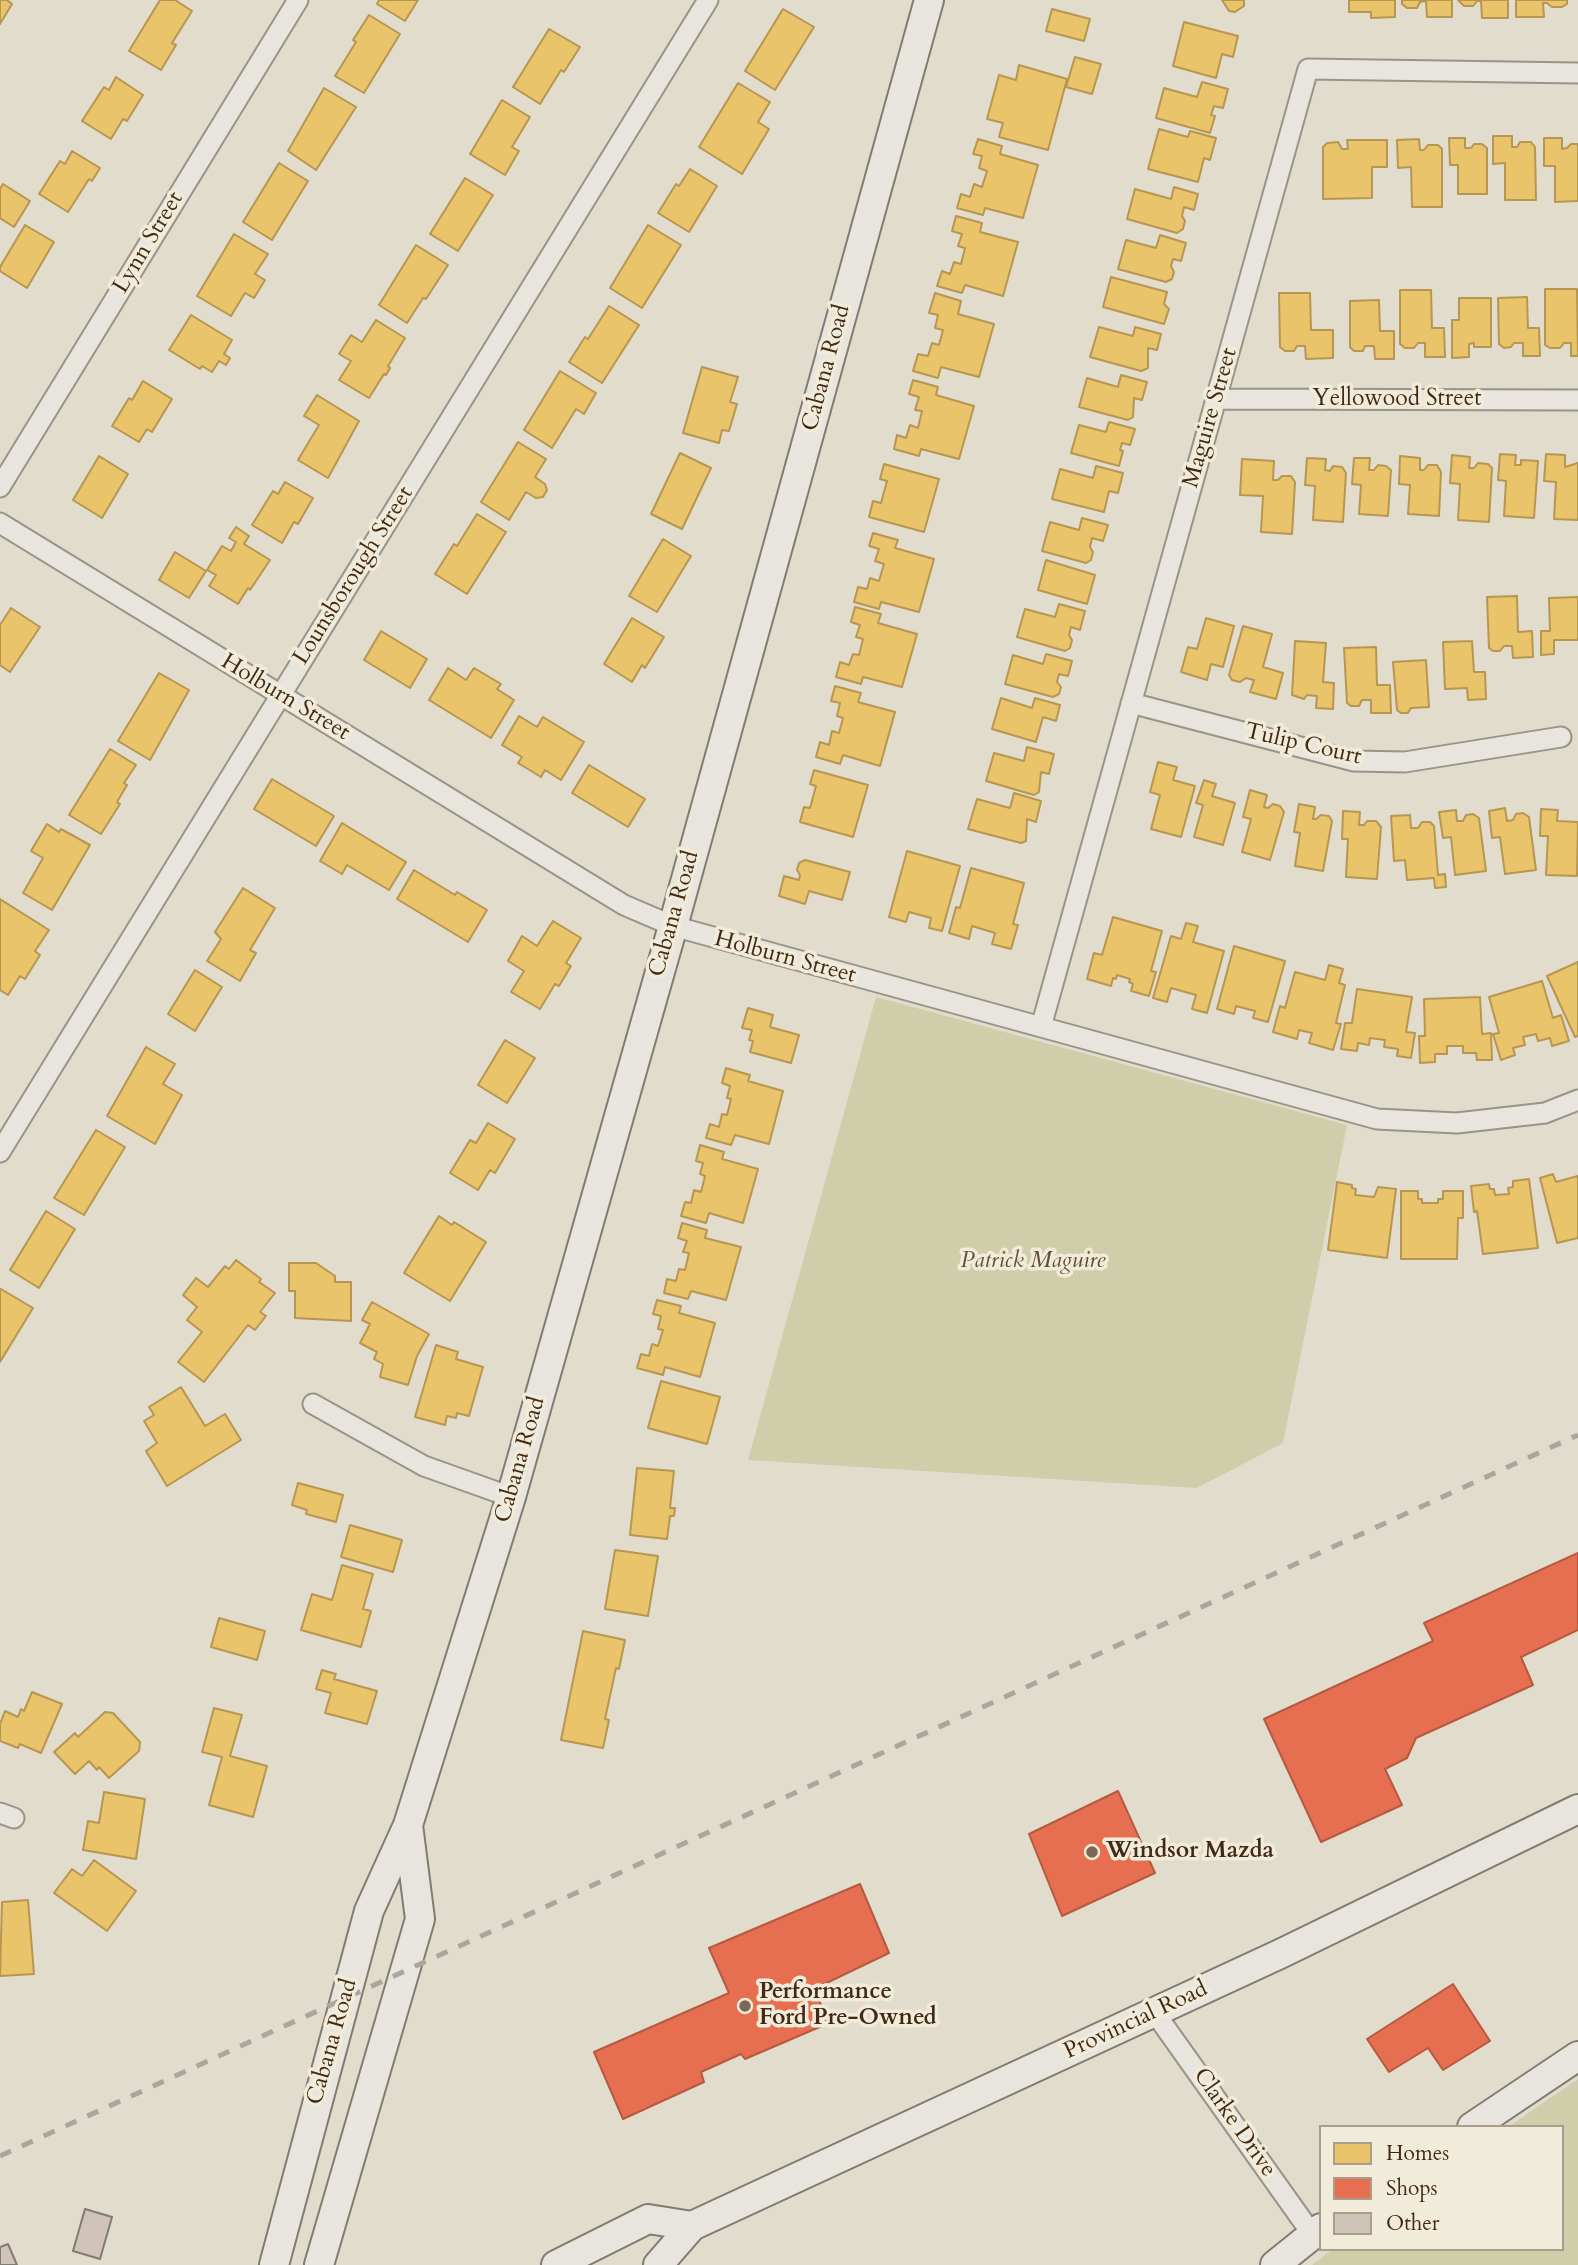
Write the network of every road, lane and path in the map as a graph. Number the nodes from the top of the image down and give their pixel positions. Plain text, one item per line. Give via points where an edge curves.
1 (298, 0) edge
2 (708, 0) edge
3 (929, 0) edge
4 (1578, 73) edge
5 (1217, 399) junction
6 (1578, 400) edge
7 (0, 487) edge
8 (0, 523) edge
9 (281, 695) junction
10 (1131, 703) junction
11 (1561, 737) dead end
12 (673, 926) junction
13 (1041, 1027) junction
14 (1578, 1100) edge
15 (0, 1152) edge
16 (313, 1404) dead end
17 (511, 1497) junction
18 (1578, 1809) edge
19 (408, 1825) junction
20 (1155, 2012) junction
21 (1578, 2056) edge
22 (1475, 2125) edge
23 (692, 2226) junction
24 (1317, 2231) edge
25 (327, 2256) edge
26 (274, 2265) edge
27 (556, 2265) edge
28 (658, 2265) edge
29 (1275, 2265) edge

1 - 7 street, Lynn Street
2 - 9 street, Lounsborough Street
3 - 12 main road, Cabana Road
4 - 5 street, Maguire Street via 1308,69
5 - 6 street, Yellowood Street
5 - 10 street, Maguire Street
8 - 9 street, Holburn Street
9 - 12 street, Holburn Street via 625,905
9 - 15 street, Lounsborough Street
10 - 11 street, Tulip Court via 1354,761 1405,762
10 - 13 street, Maguire Street
12 - 13 street, Holburn Street
12 - 17 main road, Cabana Road
13 - 14 street, Holburn Street via 1377,1119 1457,1123 1545,1113
16 - 17 street via 424,1466
17 - 19 main road, Cabana Road
18 - 20 main road, Provincial Road
19 - 25 main road, Cabana Road via 420,1919
19 - 26 main road, Cabana Road via 369,1911
20 - 23 main road, Provincial Road
20 - 24 street, Clarke Drive
21 - 22 main road
23 - 27 main road via 648,2219
23 - 28 main road, Provincial Road
24 - 29 main road

